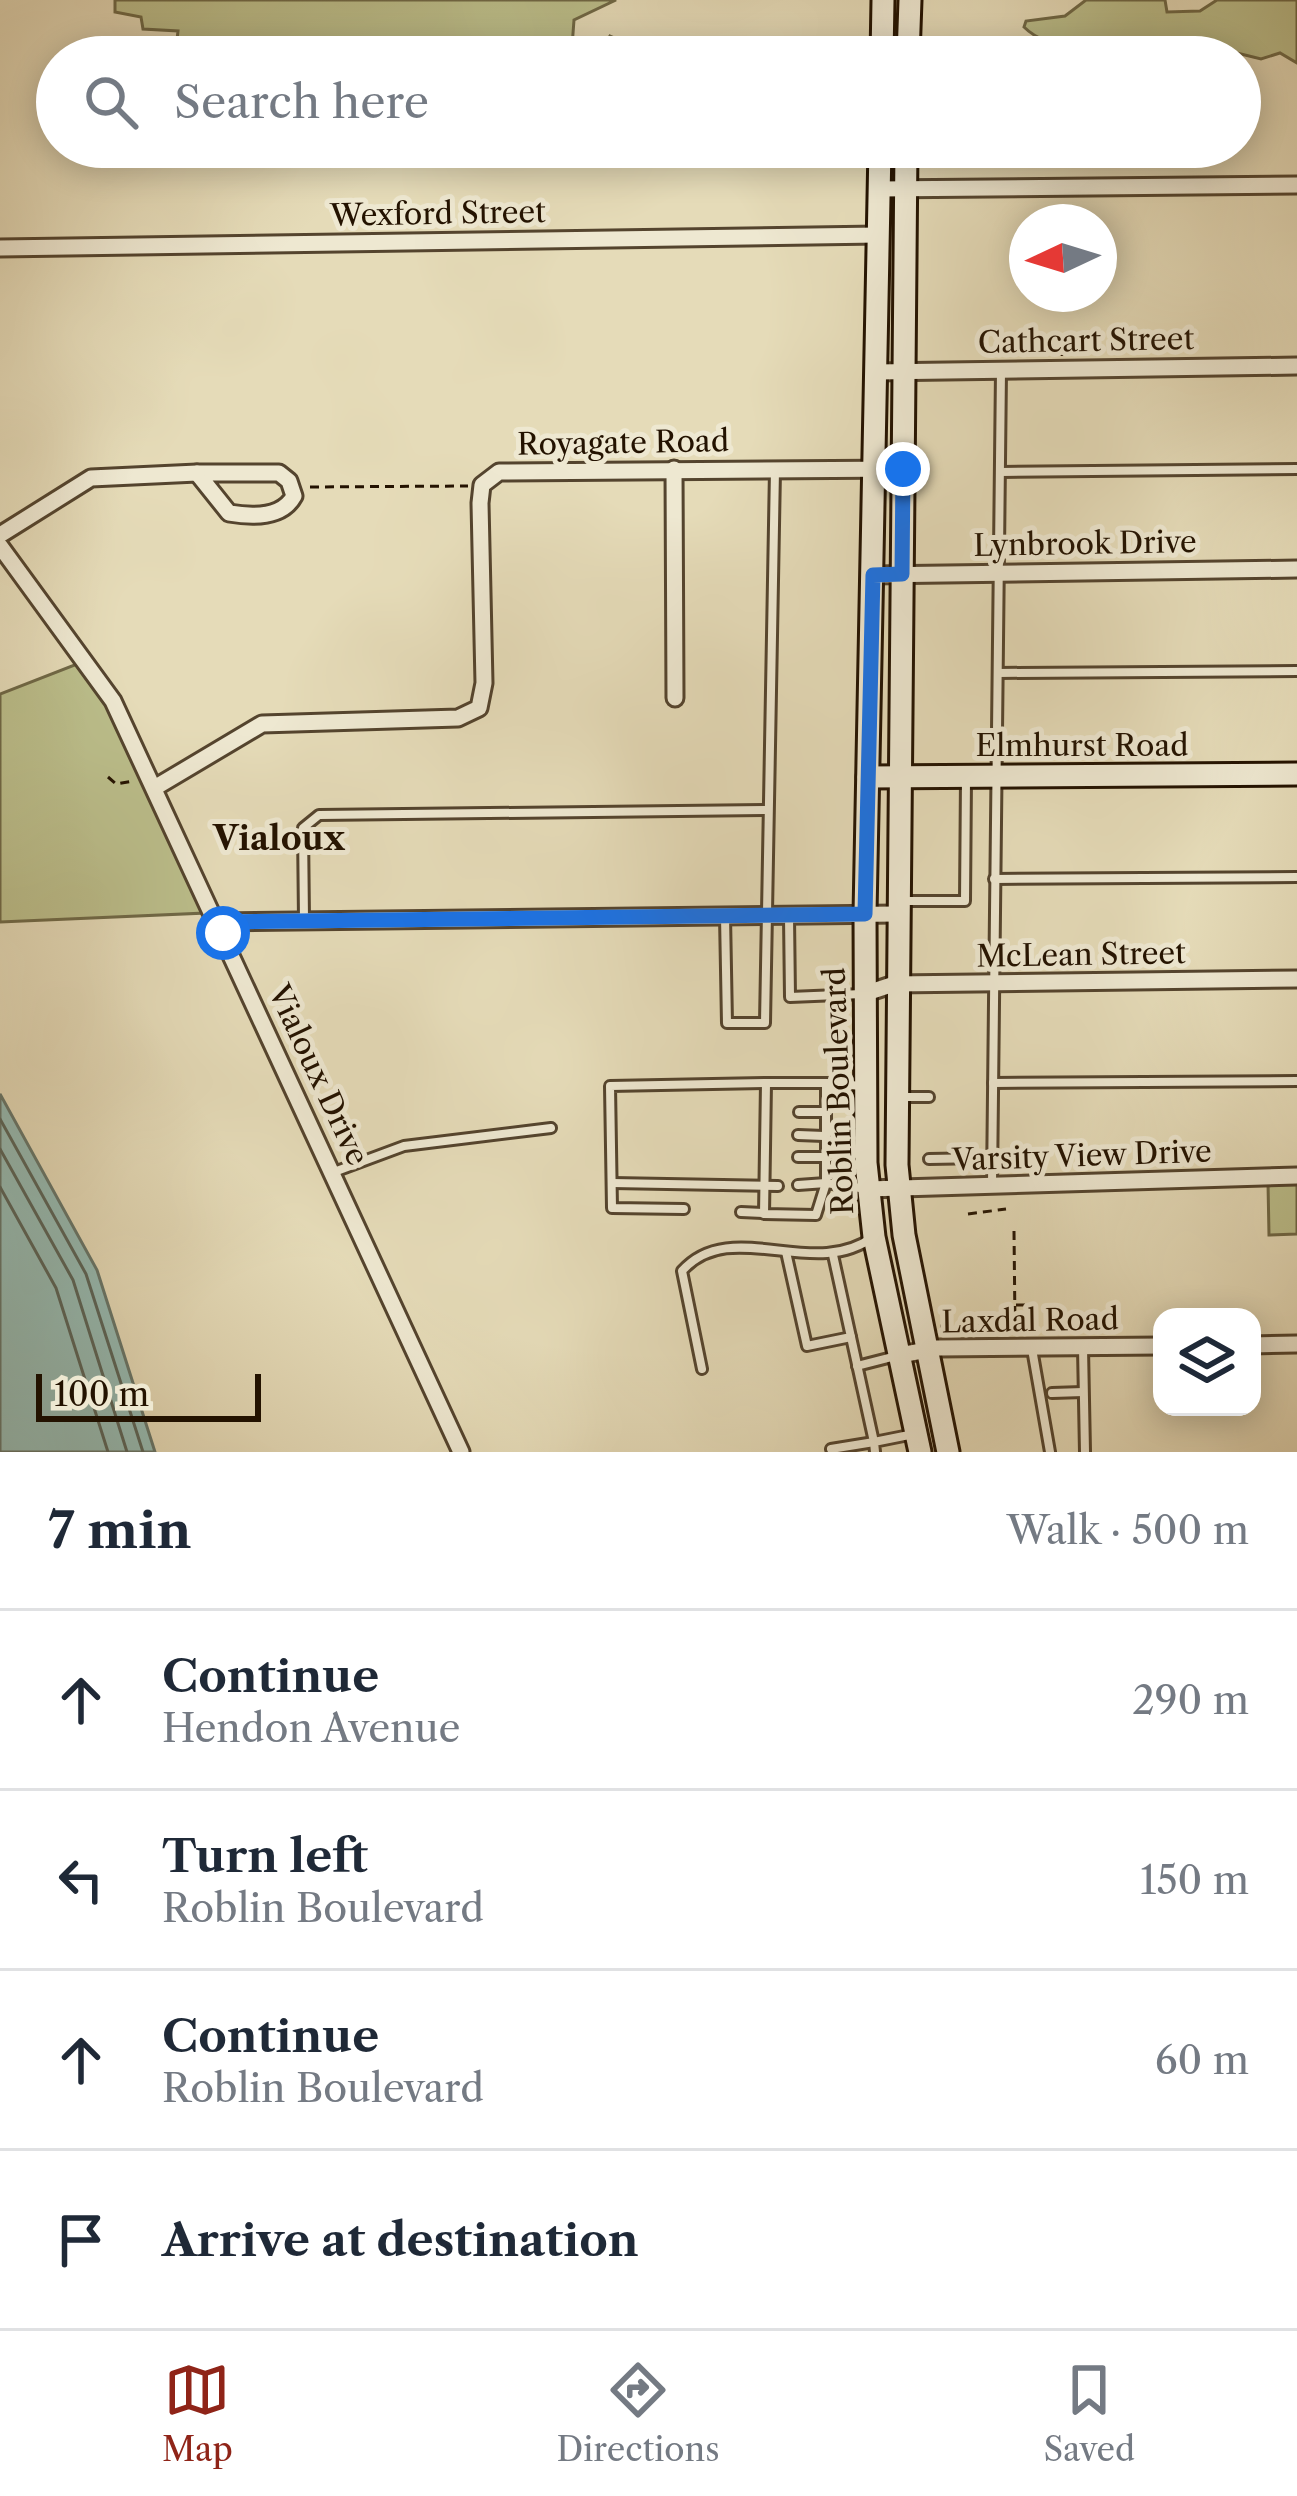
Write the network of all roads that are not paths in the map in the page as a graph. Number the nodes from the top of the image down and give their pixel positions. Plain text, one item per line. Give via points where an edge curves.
1 (883, 0) edge
2 (910, 0) edge
3 (882, 36) edge
4 (909, 36) edge
5 (880, 168) edge
6 (906, 168) edge
7 (1297, 185) edge
8 (879, 189) junction
9 (905, 189) junction
10 (878, 235) junction
11 (0, 248) edge
12 (1297, 366) edge
13 (1001, 369) junction
14 (876, 372) junction
15 (903, 372) junction
16 (775, 469) junction
17 (874, 469) junction
18 (903, 469) junction
19 (1297, 469) edge
20 (674, 470) junction
21 (1001, 472) junction
22 (197, 473) junction
23 (0, 535) edge
24 (0, 546) edge
25 (1297, 569) edge
26 (1000, 572) junction
27 (902, 574) junction
28 (873, 575) junction
29 (1297, 671) edge
30 (998, 673) junction
31 (675, 698) dead end
32 (1297, 774) edge
33 (868, 776) junction
34 (900, 776) junction
35 (966, 777) junction
36 (994, 777) junction
37 (152, 780) junction
38 (768, 810) junction
39 (1297, 877) edge
40 (994, 879) junction
41 (897, 907) junction
42 (865, 914) junction
43 (766, 915) junction
44 (789, 915) junction
45 (725, 916) junction
46 (304, 921) junction
47 (218, 922) junction
48 (1297, 979) edge
49 (994, 983) junction
50 (895, 984) junction
51 (867, 993) junction
52 (1297, 1081) edge
53 (766, 1083) junction
54 (826, 1083) junction
55 (993, 1083) junction
56 (864, 1087) junction
57 (896, 1096) junction
58 (929, 1096) dead end
59 (766, 1112) junction
60 (780, 1112) dead end
61 (799, 1112) dead end
62 (824, 1112) junction
63 (551, 1128) dead end
64 (798, 1135) dead end
65 (765, 1136) junction
66 (779, 1136) dead end
67 (824, 1136) junction
68 (798, 1157) dead end
69 (826, 1157) junction
70 (764, 1158) junction
71 (779, 1158) dead end
72 (984, 1158) dead end
73 (929, 1159) dead end
74 (334, 1172) junction
75 (1297, 1176) edge
76 (611, 1183) junction
77 (826, 1184) junction
78 (798, 1185) dead end
79 (992, 1185) junction
80 (778, 1186) dead end
81 (764, 1188) junction
82 (899, 1188) junction
83 (868, 1190) junction
84 (684, 1209) dead end
85 (741, 1212) dead end
86 (764, 1214) junction
87 (874, 1237) junction
88 (786, 1252) junction
89 (833, 1256) junction
90 (851, 1337) junction
91 (1297, 1344) edge
92 (1261, 1345) edge
93 (1153, 1346) edge
94 (1034, 1347) junction
95 (1083, 1347) junction
96 (926, 1350) junction
97 (900, 1355) junction
98 (857, 1366) junction
99 (702, 1369) dead end
100 (1083, 1392) junction
101 (1052, 1393) dead end
102 (918, 1443) edge
103 (875, 1447) edge
104 (831, 1449) edge
105 (461, 1452) edge
106 (947, 1452) edge
107 (1050, 1452) edge
108 (1085, 1452) edge

1 - 3 main road
2 - 4 main road
5 - 8 main road, Roblin Boulevard
6 - 9 main road, Roblin Boulevard
7 - 9 street
8 - 9 street
8 - 10 main road, Roblin Boulevard
9 - 15 main road, Roblin Boulevard
10 - 11 street, Wexford Street
10 - 14 main road, Roblin Boulevard
12 - 13 street, Cathcart Street
13 - 15 street, Cathcart Street
13 - 21 lane
14 - 15 street, Cathcart Street
14 - 17 main road, Roblin Boulevard
15 - 18 main road, Roblin Boulevard
16 - 17 street, Royagate Road
16 - 20 street, Royagate Road
16 - 38 lane
17 - 18 street, Royagate Road
17 - 28 main road, Roblin Boulevard
18 - 27 main road, Roblin Boulevard
19 - 21 lane
20 - 31 street
20 - 37 street, Royagate Road via 512,470 482,485 479,708 458,718 262,724
21 - 26 lane
22 - 22 street via 219,505 238,515 284,510 294,496 279,473
22 - 23 street via 91,478
24 - 37 street, Vialoux Drive via 90,664
25 - 26 street, Lynbrook Drive
26 - 27 street, Lynbrook Drive
26 - 30 lane
27 - 28 street, Lynbrook Drive
27 - 34 main road, Roblin Boulevard
28 - 33 main road, Roblin Boulevard
29 - 30 lane
30 - 36 lane
32 - 36 main road, Elmhurst Road
33 - 34 main road, Elmhurst Road
33 - 42 main road, Roblin Boulevard
34 - 35 main road, Elmhurst Road
34 - 41 main road, Roblin Boulevard
35 - 36 main road, Elmhurst Road
35 - 41 lane via 965,901
36 - 40 lane
37 - 47 street, Vialoux Drive
38 - 43 lane
38 - 46 lane via 319,815 302,828
39 - 40 lane
40 - 49 lane
41 - 42 street
41 - 50 main road, Roblin Boulevard
42 - 44 street
42 - 51 main road, Roblin Boulevard
43 - 44 street
43 - 45 street
43 - 45 lane via 765,1023 727,1023
44 - 51 lane via 790,998
45 - 46 street
46 - 47 street
47 - 74 street, Vialoux Drive
48 - 49 street, McLean Street
49 - 50 street, McLean Street
49 - 55 lane
50 - 51 street, McLean Street
50 - 57 main road, Roblin Boulevard
51 - 56 main road, Roblin Boulevard
52 - 55 lane
53 - 54 lane
53 - 59 lane
53 - 76 lane via 610,1086
54 - 56 lane
54 - 62 lane
55 - 79 lane
56 - 83 main road, Roblin Boulevard
57 - 58 lane
57 - 82 main road, Roblin Boulevard
59 - 60 lane
59 - 65 lane
61 - 62 lane
62 - 67 lane
63 - 74 lane via 404,1146
64 - 67 lane
65 - 66 lane
65 - 70 lane
67 - 69 lane
68 - 69 lane
69 - 77 lane
70 - 71 lane
70 - 81 lane
72 - 73 lane
74 - 105 street, Vialoux Drive
75 - 79 street, Varsity View Drive
76 - 81 lane
76 - 84 lane via 612,1208
77 - 78 lane
77 - 83 lane
77 - 86 lane via 816,1215
79 - 82 street, Varsity View Drive
80 - 81 lane
81 - 86 lane
82 - 83 street, Varsity View Drive
82 - 96 main road, Roblin Boulevard
83 - 87 main road, Roblin Boulevard
85 - 86 lane
87 - 89 lane
87 - 97 main road, Roblin Boulevard
88 - 89 lane
88 - 90 lane via 807,1346
88 - 99 lane via 719,1247 698,1253 682,1271
89 - 90 lane
90 - 98 lane
91 - 92 street
93 - 95 street, Laxdal Road
94 - 95 street, Laxdal Road
94 - 96 street, Laxdal Road
94 - 107 lane
95 - 100 lane
96 - 97 street, Laxdal Road
96 - 106 main road, Roblin Boulevard
97 - 98 lane
97 - 102 main road, Roblin Boulevard
98 - 103 lane
100 - 101 lane
100 - 108 lane
102 - 103 lane
103 - 104 lane

